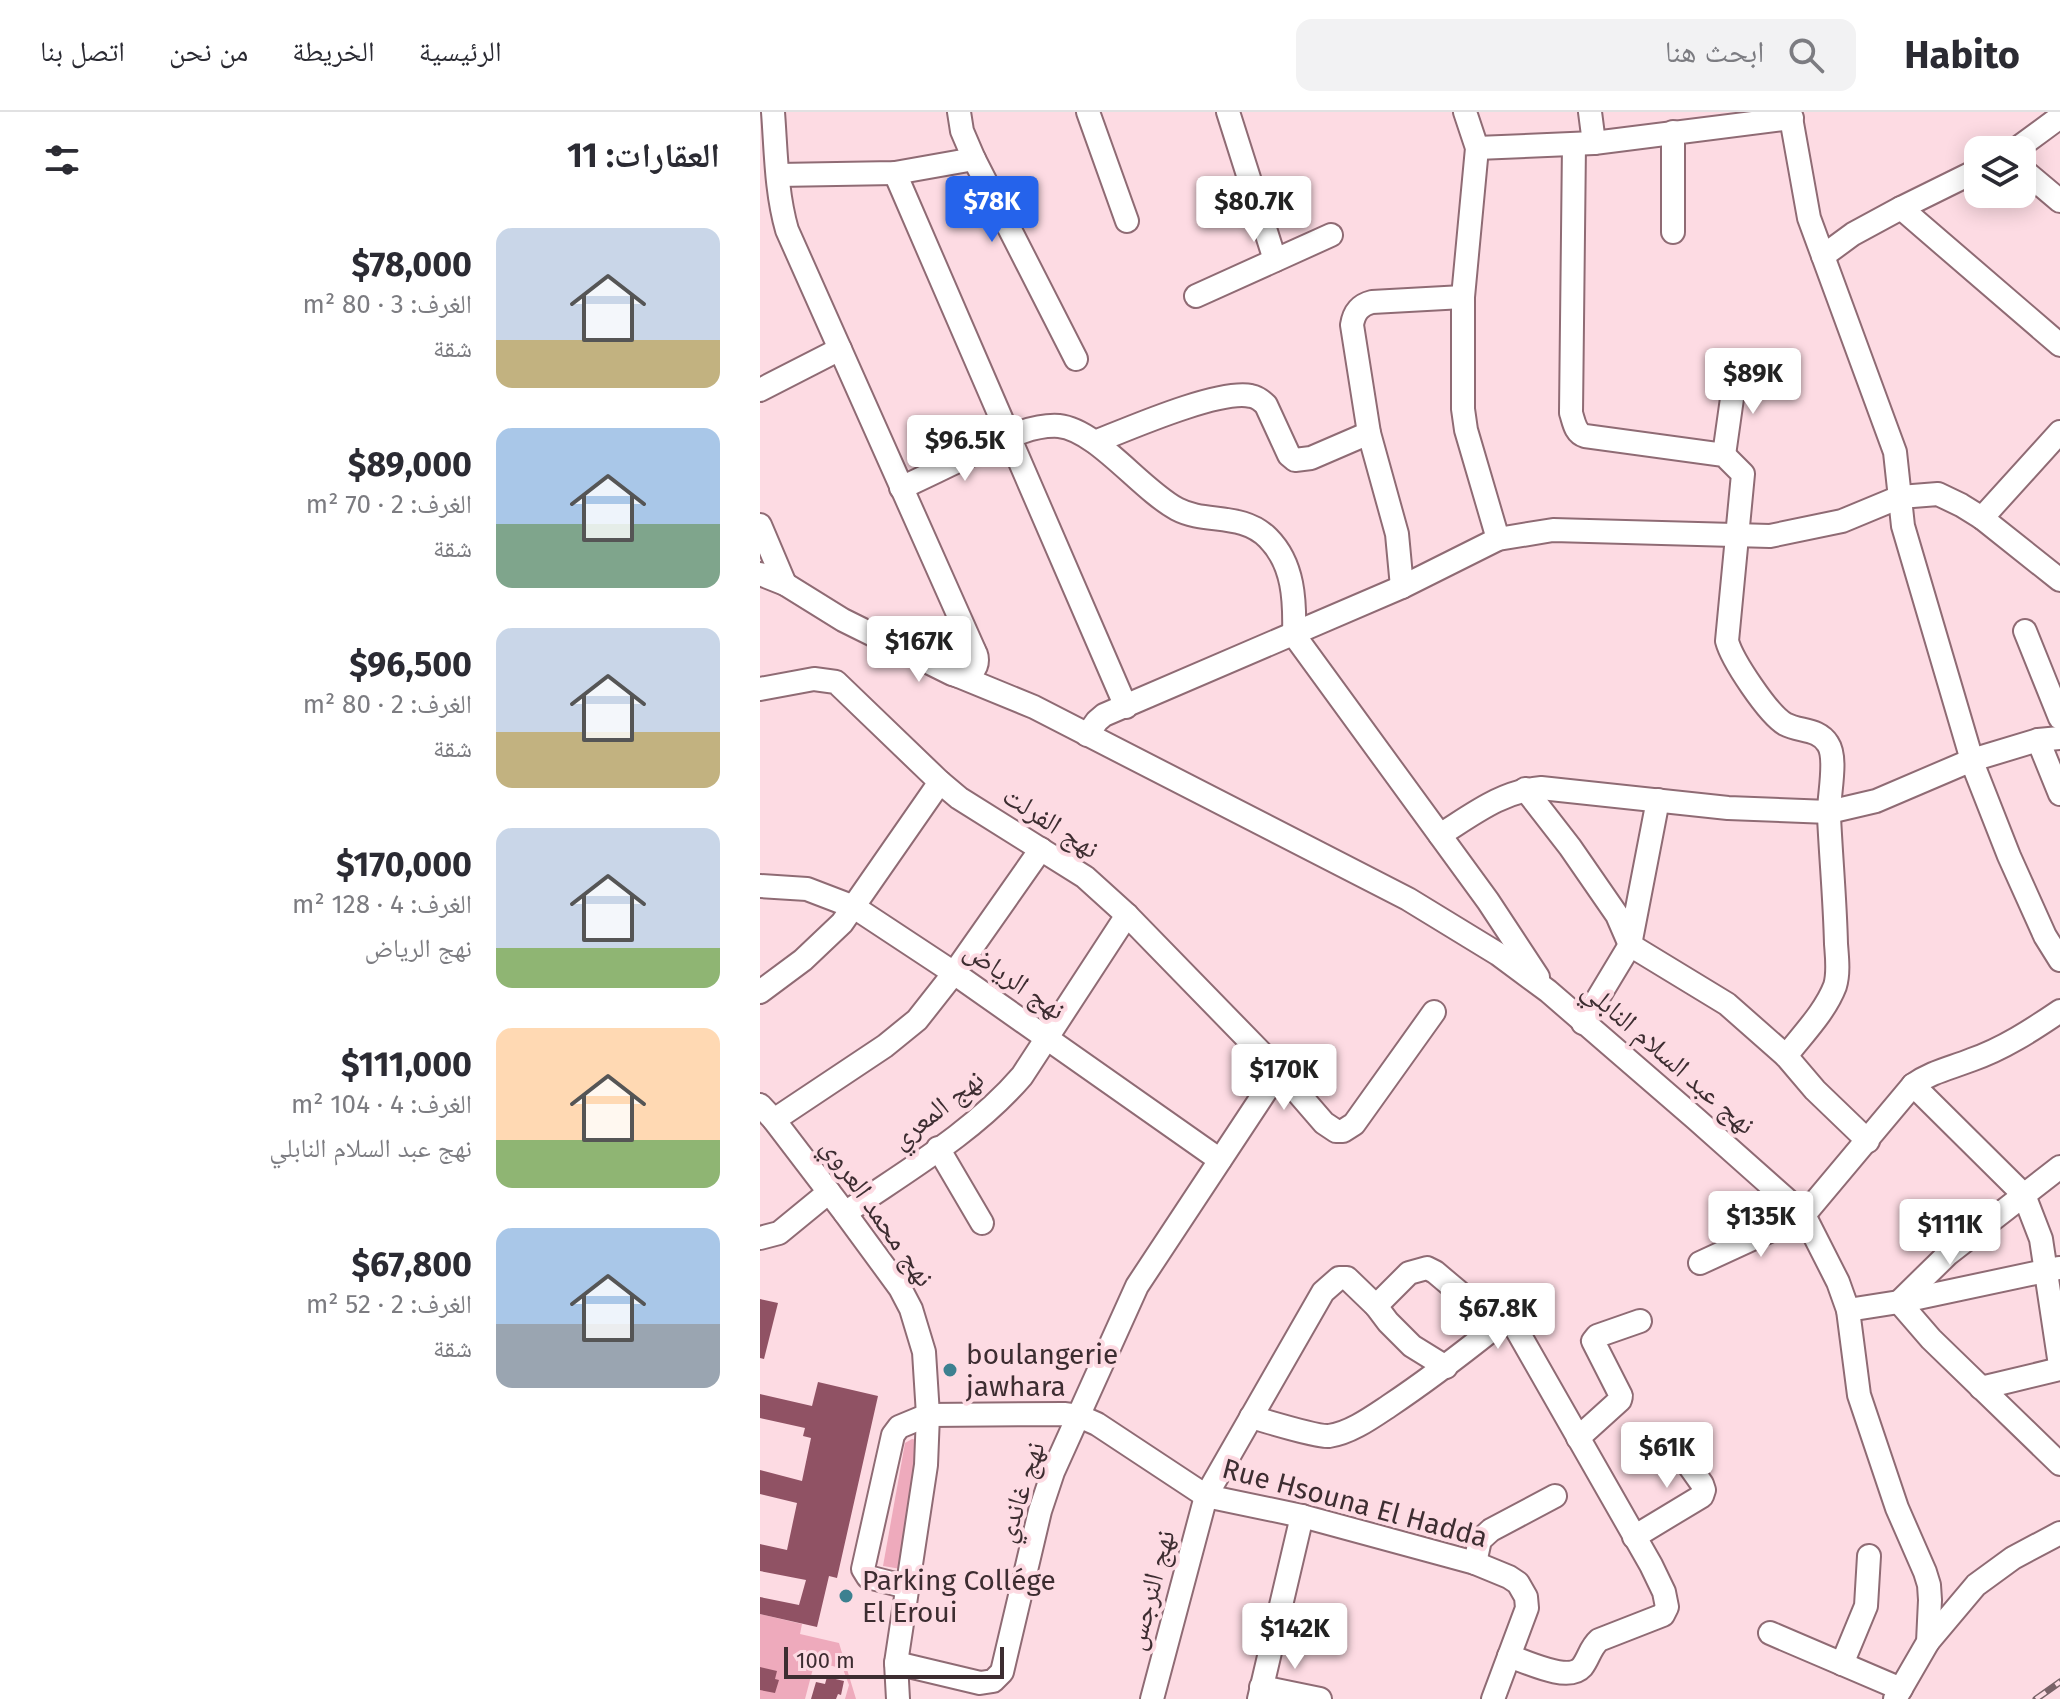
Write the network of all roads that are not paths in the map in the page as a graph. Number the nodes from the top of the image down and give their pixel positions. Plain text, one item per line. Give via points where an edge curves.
1 (773, 112) edge
2 (959, 112) edge
3 (1088, 112) edge
4 (1228, 112) edge
5 (1465, 112) edge
6 (1590, 112) edge
7 (1791, 115) edge
8 (2060, 117) edge
9 (1673, 132) junction
10 (2034, 136) edge
11 (1584, 143) junction
12 (768, 145) edge
13 (1477, 148) junction
14 (974, 159) junction
15 (895, 173) junction
16 (1964, 177) edge
17 (2036, 181) edge
18 (772, 187) edge
19 (2060, 201) edge
20 (1901, 208) junction
21 (1127, 221) dead end
22 (1673, 232) dead end
23 (1331, 235) dead end
24 (1823, 256) junction
25 (1275, 260) junction
26 (1196, 296) dead end
27 (1463, 297) junction
28 (2060, 345) edge
29 (840, 349) junction
30 (1076, 359) dead end
31 (1736, 370) dead end
32 (760, 390) edge
33 (2060, 432) edge
34 (1369, 433) junction
35 (1010, 437) junction
36 (1095, 442) junction
37 (1724, 455) junction
38 (901, 488) junction
39 (1900, 497) junction
40 (1982, 518) junction
41 (760, 525) edge
42 (1736, 535) junction
43 (1498, 539) junction
44 (760, 574) edge
45 (2060, 580) edge
46 (785, 584) junction
47 (1402, 587) junction
48 (2025, 631) dead end
49 (1294, 635) junction
50 (963, 649) junction
51 (906, 652) junction
52 (954, 674) junction
53 (760, 689) edge
54 (1034, 707) junction
55 (1126, 707) junction
56 (2060, 718) edge
57 (1087, 735) junction
58 (2049, 739) edge
59 (1972, 760) junction
60 (940, 782) junction
61 (1525, 789) junction
62 (2060, 794) edge
63 (1658, 800) junction
64 (1829, 812) junction
65 (1440, 835) junction
66 (1041, 849) junction
67 (760, 886) edge
68 (854, 907) junction
69 (1127, 915) junction
70 (2053, 935) edge
71 (1630, 945) junction
72 (2060, 960) edge
73 (954, 973) junction
74 (1548, 991) junction
75 (760, 992) edge
76 (2060, 1011) edge
77 (1434, 1012) dead end
78 (1583, 1023) junction
79 (1046, 1038) junction
80 (1786, 1056) junction
81 (1279, 1071) junction
82 (1913, 1085) junction
83 (767, 1112) edge
84 (1868, 1141) junction
85 (938, 1148) junction
86 (1220, 1160) junction
87 (2060, 1167) edge
88 (829, 1192) junction
89 (2024, 1195) junction
90 (845, 1213) junction
91 (1804, 1215) junction
92 (982, 1223) dead end
93 (760, 1238) edge
94 (1700, 1263) dead end
95 (2054, 1269) edge
96 (1899, 1302) junction
97 (1376, 1306) junction
98 (1848, 1310) junction
99 (1640, 1321) dead end
100 (1493, 1329) junction
101 (1446, 1367) junction
102 (2060, 1367) edge
103 (1981, 1388) junction
104 (928, 1415) junction
105 (1079, 1416) junction
106 (1251, 1417) junction
107 (1668, 1436) dead end
108 (1578, 1438) junction
109 (2060, 1464) edge
110 (1206, 1496) junction
111 (1555, 1496) dead end
112 (1302, 1516) junction
113 (2060, 1533) edge
114 (1634, 1537) junction
115 (1869, 1556) dead end
116 (1475, 1563) junction
117 (907, 1587) junction
118 (1770, 1633) dead end
119 (1928, 1642) junction
120 (1509, 1656) junction
121 (896, 1663) junction
122 (1842, 1664) junction
123 (1260, 1693) edge
124 (1898, 1694) edge
125 (899, 1695) edge
126 (1152, 1699) edge
127 (1320, 1699) edge
128 (1493, 1699) edge

1 - 12 street
2 - 14 street
3 - 21 street
4 - 25 street
5 - 13 street
6 - 11 street
7 - 9 street
7 - 24 street via 1809,218
8 - 10 street
9 - 11 street
9 - 22 street
11 - 13 street
11 - 37 street via 1571,413 1576,428 1585,436
12 - 18 street
13 - 27 street
14 - 15 street
14 - 30 street
15 - 18 street
15 - 35 street
16 - 20 street
17 - 19 street
18 - 29 street
20 - 24 street
20 - 28 street
23 - 25 street
24 - 39 street via 1895,452
25 - 26 street
27 - 34 street via 1372,302 1355,312 1352,325
27 - 43 street via 1466,430
29 - 32 street
29 - 38 street
31 - 37 street
33 - 40 street
34 - 36 street via 1295,460 1266,405 1244,395 1197,404
34 - 47 street via 1397,534
35 - 36 street via 1059,426
35 - 38 street
35 - 55 street
36 - 49 street via 1177,508 1249,525 1270,539 1293,588
37 - 42 street via 1743,474
38 - 50 street via 949,595
39 - 40 street via 1938,494
39 - 42 street via 1842,521 1770,536
39 - 59 street via 1903,526
40 - 45 street
41 - 46 street
42 - 43 street via 1553,530
42 - 64 street via 1730,655 1775,718 1818,733 1830,745
43 - 47 street
44 - 46 street, نهج عبد السلام النابلي
46 - 51 street, نهج عبد السلام النابلي
47 - 49 street
48 - 56 street
49 - 55 street
49 - 65 street
50 - 51 street
50 - 52 street via 977,664 966,675
50 - 54 street, نهج عبد السلام النابلي
51 - 52 street, نهج عبد السلام النابلي
52 - 54 street, نهج عبد السلام النابلي
53 - 60 street, نهج الفرلت via 814,679 836,682
54 - 57 street, نهج عبد السلام النابلي
55 - 57 street via 1104,715
57 - 74 street, نهج عبد السلام النابلي via 1408,899
58 - 59 street
58 - 62 street
59 - 64 street via 1876,801
59 - 70 street via 2009,856
60 - 66 street, نهج الفرلت
60 - 68 street
61 - 63 street
61 - 65 street via 1497,799
61 - 71 street via 1617,915
63 - 64 street
63 - 71 street
64 - 80 street via 1837,977 1816,1019
65 - 74 street
66 - 69 street, نهج الفرلت via 1085,877
66 - 73 street
67 - 68 street, نهج الرياض via 807,889
68 - 73 street, نهج الرياض
68 - 75 street via 803,960
69 - 79 street, نهج المعري
69 - 81 street, نهج الفرلت
70 - 72 street
71 - 78 street
71 - 80 street via 1727,1004
73 - 79 street, نهج الرياض
73 - 83 street via 928,1009 885,1046
74 - 78 street, نهج عبد السلام النابلي
76 - 82 street via 2002,1047
77 - 81 street, نهج الفرلت via 1346,1131 1324,1123
78 - 91 street, نهج عبد السلام النابلي
79 - 85 street, نهج المعري via 1004,1097
79 - 86 street, نهج الرياض
80 - 84 street
81 - 86 street, نهج غاندي
82 - 84 street
82 - 89 street
83 - 88 street, نهج محمد العروي
84 - 91 street
85 - 90 street, نهج المعري
85 - 92 street
86 - 105 street, نهج غاندي via 1137,1286
87 - 89 street
88 - 90 street, نهج محمد العروي
88 - 93 street via 779,1233
89 - 95 street
89 - 96 street via 1948,1254
90 - 104 street, نهج محمد العروي via 911,1309 924,1352
91 - 94 street
91 - 98 street, نهج عبد السلام النابلي
95 - 96 street
95 - 102 street
96 - 98 street
96 - 103 street
97 - 100 street via 1409,1273 1427,1268 1479,1309
97 - 101 street via 1412,1346
97 - 106 street, نهج النرجس via 1347,1278 1334,1281
98 - 119 street, نهج عبد السلام النابلي via 1859,1395 1929,1585
99 - 108 street via 1593,1341 1621,1396
100 - 101 street
100 - 108 street via 1506,1321 1514,1325
101 - 106 street via 1371,1418 1326,1437
102 - 103 street
103 - 109 street
104 - 105 street, Rue Hsouna El Hadda
104 - 117 street, نهج محمد العروي via 926,1465
104 - 117 street via 893,1435 863,1569 868,1577
105 - 110 street, Rue Hsouna El Hadda
105 - 121 street, نهج غاندي via 1040,1511 1002,1672 993,1681 980,1683
106 - 110 street, نهج النرجس
107 - 114 street via 1702,1484 1702,1496
108 - 114 street
110 - 112 street, Rue Hsouna El Hadda
110 - 126 street, نهج النرجس
111 - 116 street via 1491,1530 1480,1540
112 - 116 street, Rue Hsouna El Hadda
112 - 123 street
113 - 119 street via 1976,1585
114 - 120 street via 1664,1592 1663,1615 1599,1640 1573,1672 1555,1672
115 - 122 street via 1866,1606
116 - 120 street, Rue Hsouna El Hadda via 1509,1577 1526,1597 1527,1608
117 - 121 street, نهج محمد العروي
118 - 122 street
119 - 124 street, نهج عبد السلام النابلي
120 - 128 street, Rue Hsouna El Hadda
121 - 125 street, نهج محمد العروي
122 - 124 street
123 - 127 street

